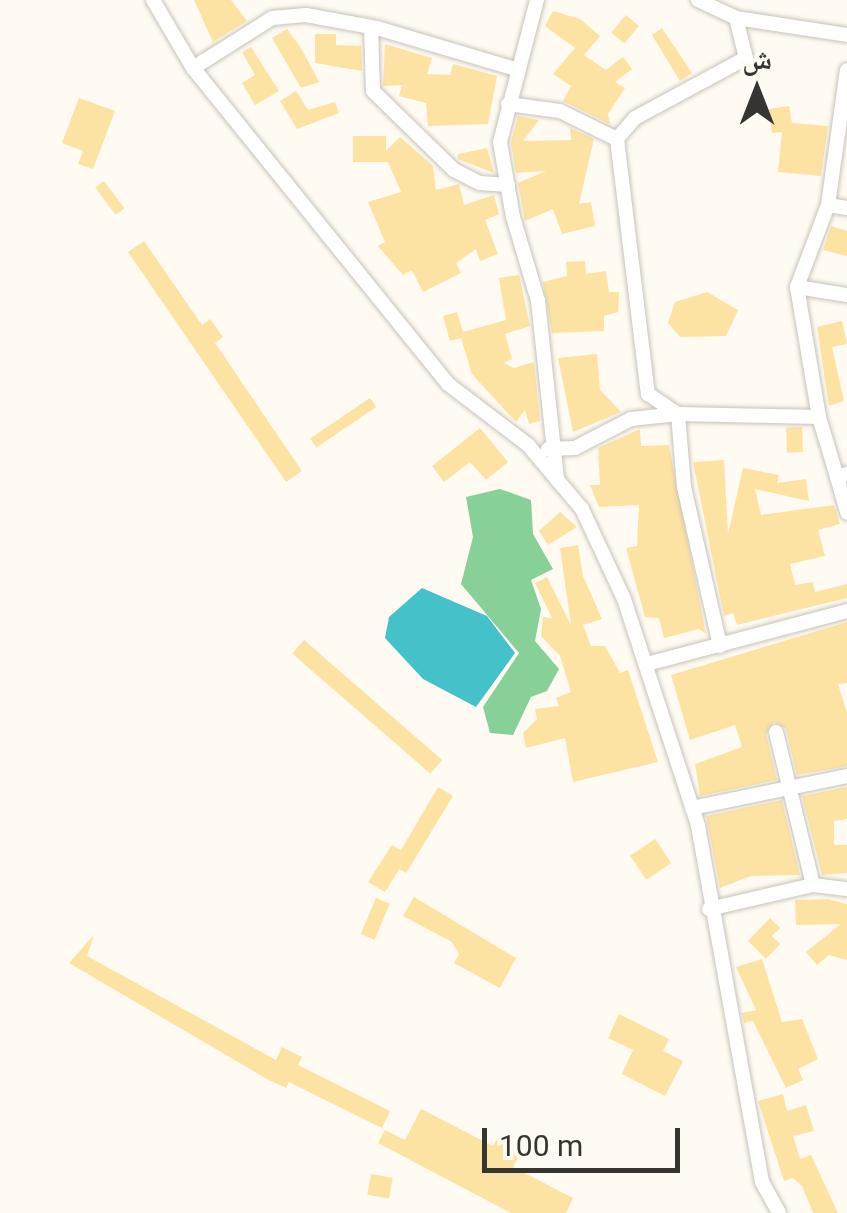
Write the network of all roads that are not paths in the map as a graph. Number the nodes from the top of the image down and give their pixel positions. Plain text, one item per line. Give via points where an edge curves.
1 (154, 0) edge
2 (538, 0) edge
3 (698, 0) edge
4 (736, 18) junction
5 (371, 26) junction
6 (847, 34) edge
7 (193, 68) junction
8 (515, 69) junction
9 (847, 70) edge
10 (508, 104) junction
11 (617, 139) junction
12 (508, 186) junction
13 (828, 206) junction
14 (847, 208) edge
15 (797, 287) junction
16 (847, 295) edge
17 (678, 414) junction
18 (818, 417) junction
19 (556, 448) junction
20 (531, 450) junction
21 (842, 475) edge
22 (557, 480) junction
23 (847, 513) edge
24 (847, 612) edge
25 (720, 646) junction
26 (647, 664) junction
27 (776, 732) dead end
28 (847, 776) edge
29 (793, 788) junction
30 (692, 808) junction
31 (814, 886) junction
32 (847, 889) edge
33 (709, 909) junction
34 (779, 1213) edge

1 - 7 street
2 - 8 street
3 - 4 street
4 - 6 street
4 - 11 street via 746,58 635,118
5 - 7 street via 306,15 272,18
5 - 8 street
5 - 12 street via 374,90 454,170 480,183
7 - 20 street via 448,384
8 - 10 street
9 - 13 street
10 - 11 street via 560,111
10 - 12 street via 500,142
11 - 17 street via 648,394
12 - 19 street via 535,282
13 - 14 street
13 - 15 street
15 - 16 street
15 - 18 street
17 - 18 street
17 - 19 street via 631,419 574,448
17 - 25 street via 684,487
18 - 21 street
19 - 20 street
19 - 22 street
20 - 22 street
21 - 23 street
22 - 26 street via 582,509
24 - 25 street
25 - 26 street
26 - 30 street
27 - 29 street
28 - 29 street
29 - 30 street
29 - 31 street
30 - 33 street
31 - 32 street
31 - 33 street
33 - 34 street via 762,1182

